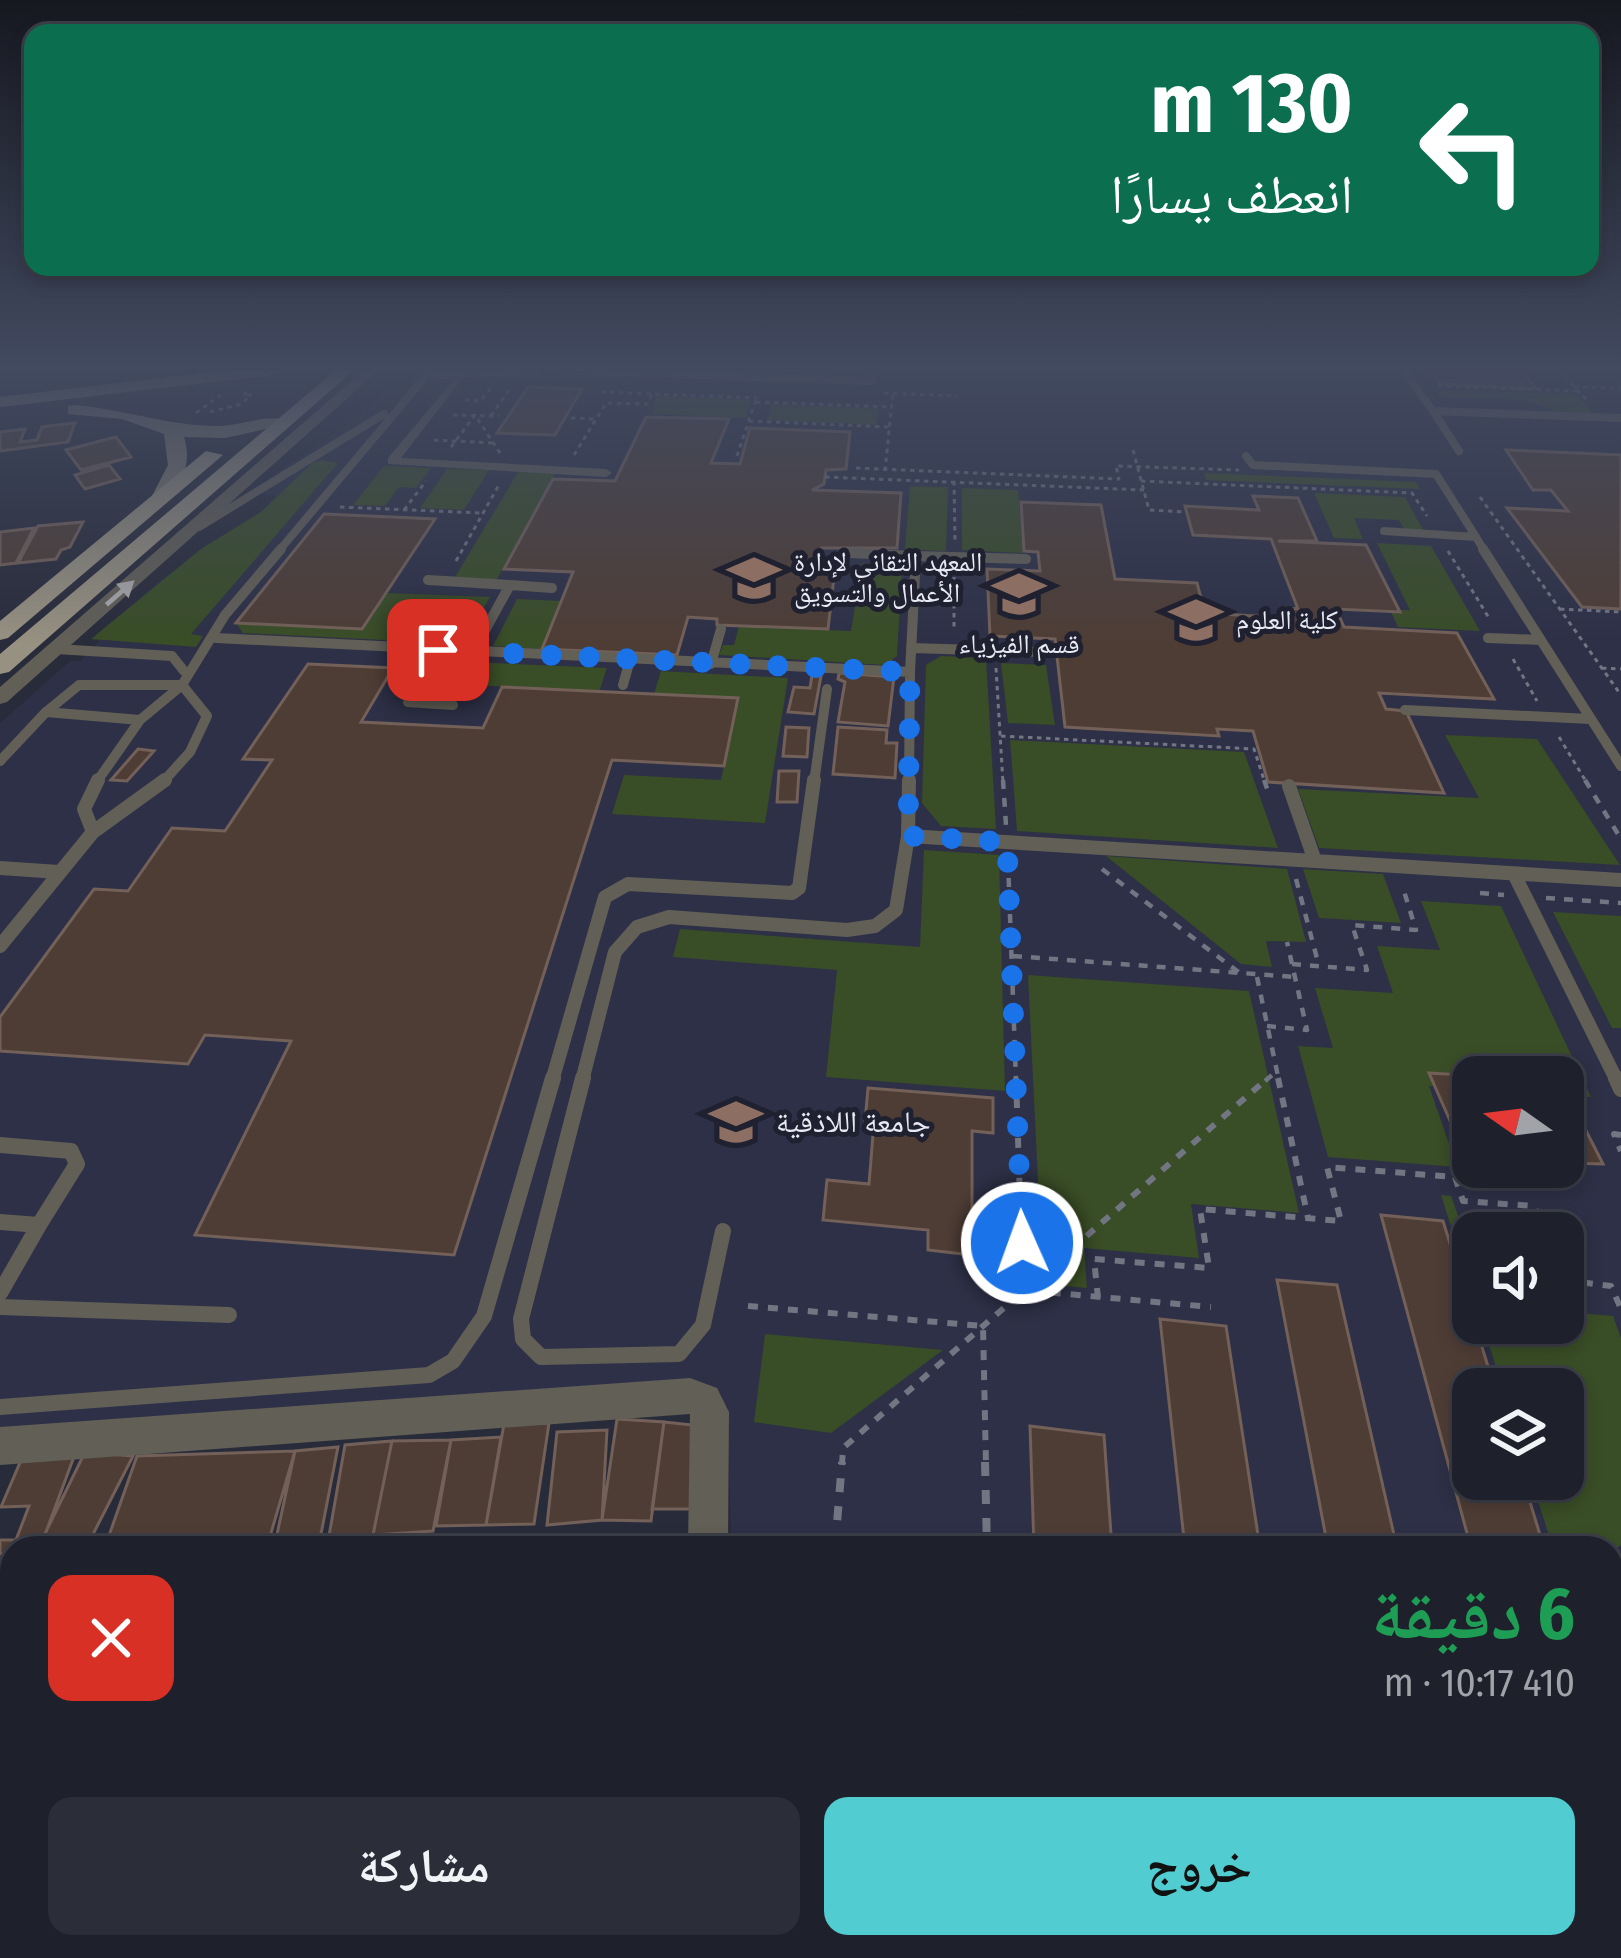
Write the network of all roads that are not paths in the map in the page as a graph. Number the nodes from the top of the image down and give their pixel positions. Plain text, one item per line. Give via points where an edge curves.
1 (178, 461) edge
2 (205, 461) edge
3 (239, 461) edge
4 (269, 461) edge
5 (301, 461) edge
6 (399, 461) edge
7 (1250, 461) edge
8 (351, 463) edge
9 (606, 472) dead end
10 (162, 496) junction
11 (1384, 531) dead end
12 (189, 532) junction
13 (1476, 537) junction
14 (849, 553) dead end
15 (916, 556) junction
16 (1026, 560) dead end
17 (428, 580) dead end
18 (510, 585) junction
19 (552, 588) dead end
20 (721, 629) dead end
21 (0, 633) edge
22 (216, 638) junction
23 (1494, 638) road end
24 (1541, 640) junction
25 (911, 648) junction
26 (56, 649) junction
27 (438, 650) junction
28 (473, 652) junction
29 (1043, 652) dead end
30 (630, 660) junction
31 (711, 664) junction
32 (0, 667) edge
33 (910, 672) junction
34 (183, 678) junction
35 (623, 685) dead end
36 (827, 689) dead end
37 (0, 698) edge
38 (453, 705) dead end
39 (1405, 710) dead end
40 (46, 712) junction
41 (1591, 719) junction
42 (140, 720) junction
43 (0, 761) edge
44 (1621, 766) edge
45 (1289, 786) dead end
46 (93, 832) junction
47 (908, 836) junction
48 (1315, 861) junction
49 (7, 868) edge
50 (59, 872) junction
51 (1514, 874) junction
52 (1621, 880) edge
53 (0, 885) edge
54 (0, 946) edge
55 (1621, 1089) edge
56 (0, 1144) edge
57 (0, 1222) edge
58 (39, 1226) junction
59 (723, 1232) dead end
60 (0, 1293) edge
61 (0, 1307) edge
62 (230, 1315) dead end
63 (0, 1407) edge
64 (0, 1446) edge
65 (708, 1536) edge

1 - 10 main road
2 - 10 main road
3 - 32 main road
4 - 12 street
5 - 12 lane
6 - 9 street
7 - 13 lane via 1436,473
8 - 22 lane via 225,615
10 - 21 main road
11 - 13 lane
26 -> 12 street
13 - 24 lane
14 - 15 lane
15 - 16 lane
15 - 25 lane
17 - 18 lane
18 - 19 lane
18 - 28 lane
20 - 31 lane
22 - 27 lane
22 - 34 lane
23 - 24 lane
24 - 41 lane
25 - 29 lane
25 - 33 lane
26 - 34 lane via 172,656
26 - 37 street
27 - 28 lane
27 - 38 lane via 408,702
28 - 30 lane
30 - 31 lane
30 - 35 lane
31 - 33 lane
33 - 47 lane
34 - 40 lane via 79,685
34 - 42 lane
34 - 46 lane via 207,721 160,787
36 - 63 lane via 800,888 628,884 604,898 484,1316 453,1361 429,1375
39 - 41 lane
40 - 42 lane
40 - 43 lane
41 - 44 lane
42 - 46 lane via 86,798
45 - 48 lane
46 - 50 lane
47 - 48 lane
47 - 59 lane via 896,910 875,926 669,917 627,931 614,952 521,1319 523,1339 541,1357 680,1354 703,1325
48 - 51 lane
49 - 50 lane
49 - 53 lane
50 - 54 lane
51 - 52 lane
51 - 55 lane
56 - 58 lane via 76,1156
57 - 58 lane
58 - 60 lane
61 - 62 lane
64 - 65 street via 690,1396 711,1412

